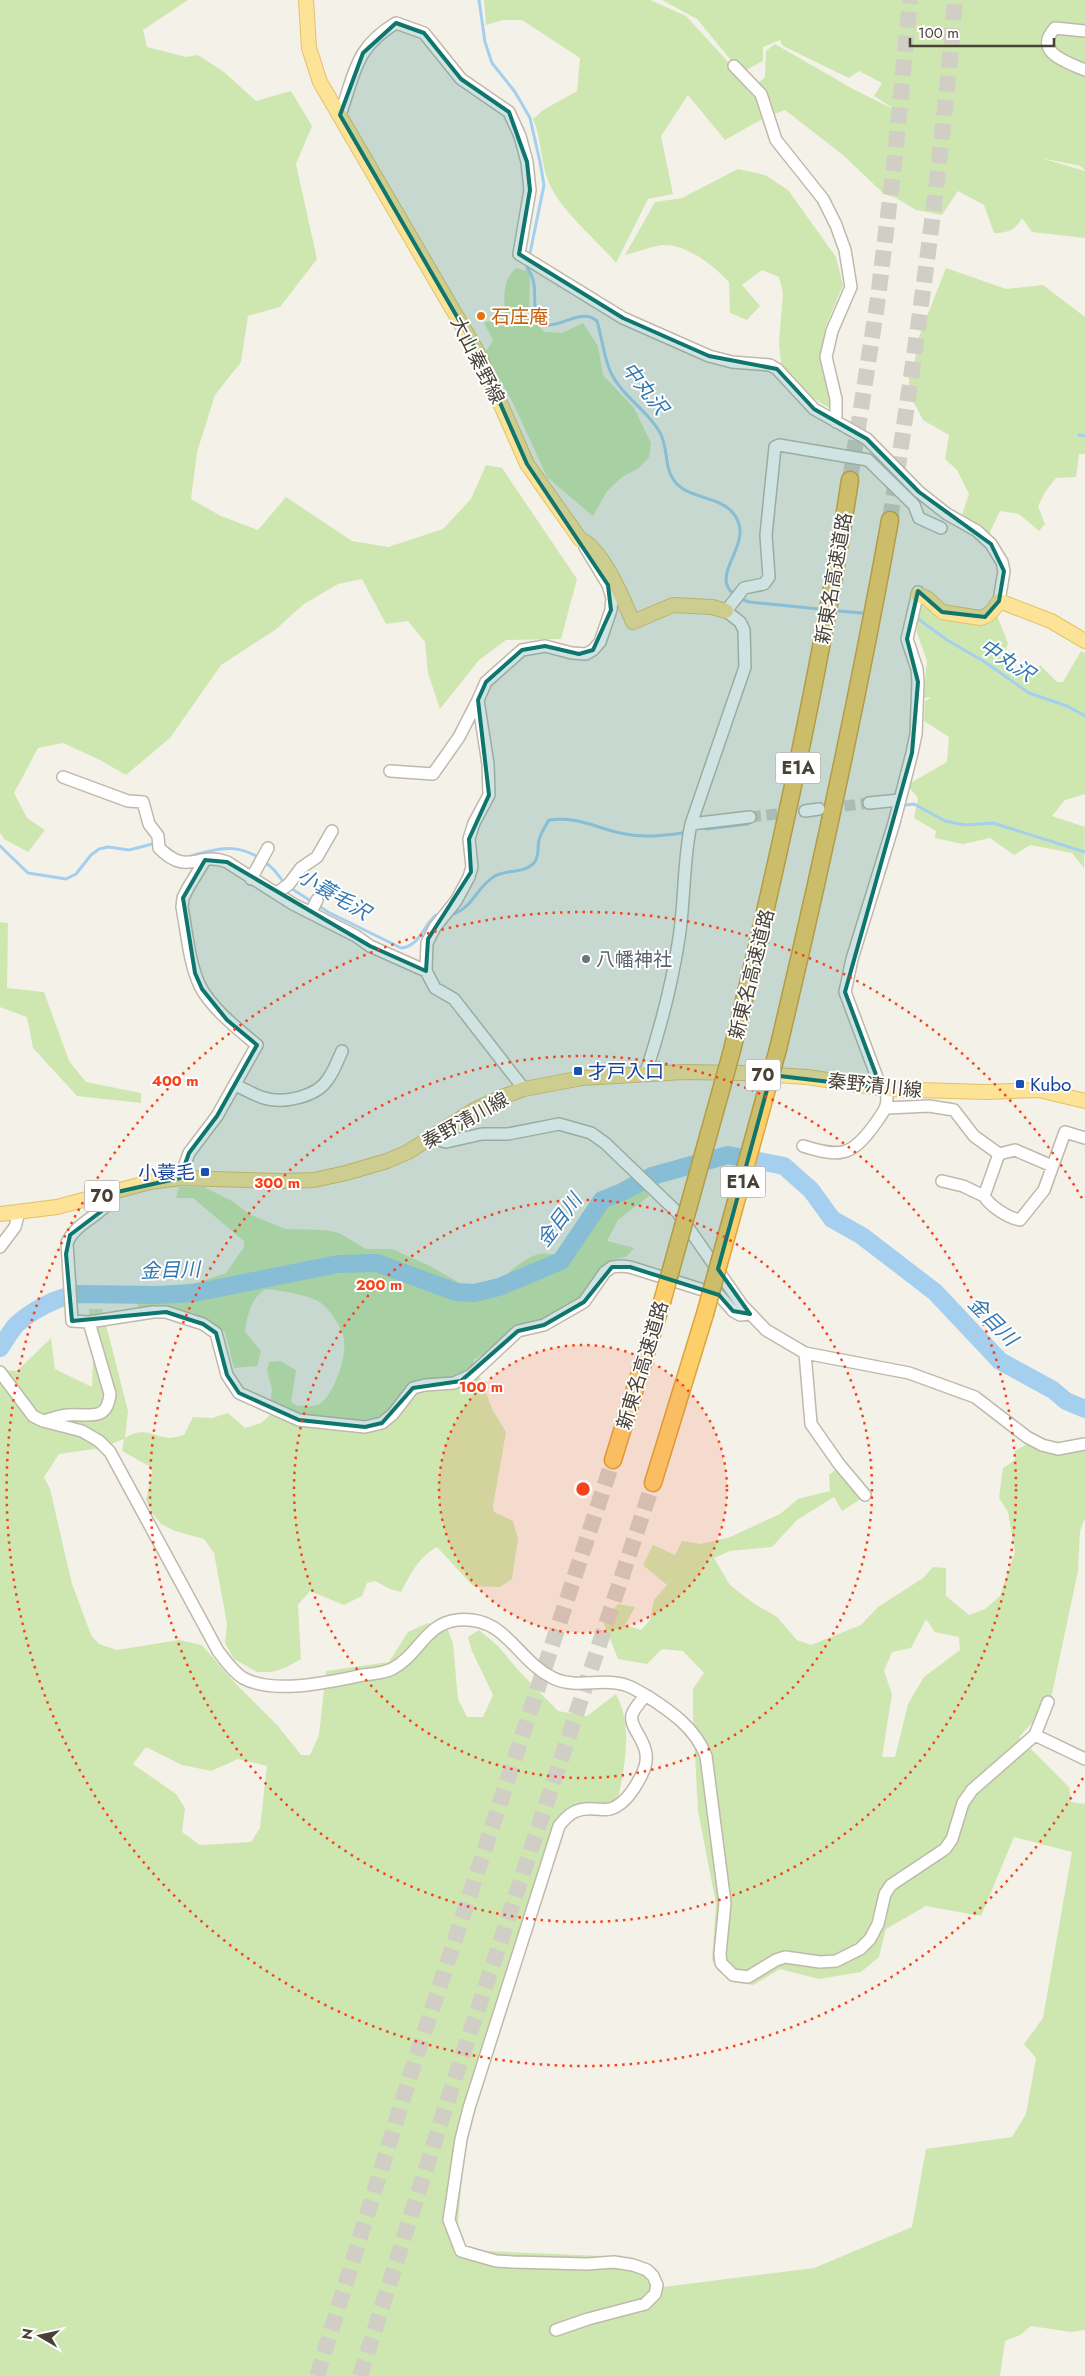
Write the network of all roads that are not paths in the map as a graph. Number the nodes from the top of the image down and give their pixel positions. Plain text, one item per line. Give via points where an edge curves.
1 (306, 0) edge
2 (1085, 31) edge
3 (734, 66) dead end
4 (1085, 70) edge
5 (340, 115) junction
6 (836, 422) junction
7 (850, 480) tunnel mouth
8 (890, 520) tunnel mouth
9 (941, 528) dead end
10 (580, 539) junction
11 (918, 593) joint
12 (999, 601) junction
13 (729, 606) junction
14 (1085, 640) edge
15 (478, 700) junction
16 (390, 772) dead end
17 (63, 778) dead end
18 (900, 800) junction
19 (869, 804) tunnel mouth
20 (818, 809) tunnel mouth
21 (806, 811) tunnel mouth
22 (750, 817) tunnel mouth
23 (691, 824) junction
24 (332, 831) dead end
25 (267, 851) dead end
26 (198, 858) junction
27 (251, 879) junction
28 (278, 892) junction
29 (426, 971) junction
30 (342, 1051) dead end
31 (645, 1075) junction
32 (235, 1085) junction
33 (883, 1088) junction
34 (524, 1089) junction
35 (1085, 1101) edge
36 (887, 1108) junction
37 (432, 1138) junction
38 (1085, 1138) edge
39 (803, 1146) dead end
40 (999, 1154) junction
41 (1052, 1166) junction
42 (180, 1178) junction
43 (942, 1181) dead end
44 (108, 1194) junction
45 (984, 1196) junction
46 (19, 1212) junction
47 (0, 1214) edge
48 (0, 1247) edge
49 (750, 1314) junction
50 (89, 1322) junction
51 (804, 1353) junction
52 (0, 1372) edge
53 (42, 1420) junction
54 (1085, 1444) edge
55 (613, 1460) tunnel mouth
56 (652, 1483) tunnel mouth
57 (865, 1495) dead end
58 (645, 1696) junction
59 (1048, 1702) dead end
60 (1035, 1735) junction
61 (1085, 1758) edge
62 (556, 2330) dead end

1 - 5 main road, 大山秦野線 via 313,64
2 - 4 street via 1055,28 1047,36 1050,51
3 - 6 street via 761,94 776,140 824,199 843,244 850,287 832,331 826,357 836,399
5 - 6 street via 356,64 385,30 396,24 424,33 461,79 509,112 520,136 530,190 519,254 624,318 709,356 777,368 814,409
5 - 10 main road, 大山秦野線 via 478,353 527,464
6 - 12 street via 867,439 919,492 991,544 1004,571
7 - 55 highway, 新東名高速道路 / E1A, bridge via 772,887 731,1054 662,1302
8 - 56 highway, E1A, bridge via 856,708 778,1049 705,1314
9 - 13 street via 919,518 914,505 868,460 776,446 766,535 769,577 764,584 746,586
10 - 13 main road, 大山秦野線 via 592,548 604,565 633,622 673,605
10 - 15 street via 608,585 612,598 600,642 586,654 545,646 522,650 486,682
11 - 12 main road via 942,612 980,618 993,610
11 - 18 street via 907,638 917,669 916,734
12 - 14 main road
13 - 23 street via 744,630 745,667
15 - 16 street via 459,737 433,774
15 - 29 street via 488,764 489,795 469,839 471,872 456,901 428,939
17 - 26 street via 128,801 143,802 149,824 158,836 159,848 176,862 184,864
18 - 19 street
18 - 33 street via 845,992
20 - 21 street
22 - 23 street
23 - 31 street via 679,938 661,1027
24 - 28 street via 317,857
25 - 27 street
26 - 27 street via 227,862
26 - 32 street via 182,907 195,973 202,989 227,1020 257,1045
27 - 28 street
28 - 29 street via 313,907 370,946
29 - 34 street via 435,988 454,999
30 - 32 street via 319,1090 302,1096 279,1100 265,1098
31 - 33 main road, 秦野清川線 / 70 via 684,1072 807,1077
31 - 34 main road, 秦野清川線 / 70 via 582,1078
32 - 42 street via 188,1153
33 - 35 main road, 秦野清川線 / 70 via 986,1092 1039,1090
33 - 36 street
34 - 37 main road, 秦野清川線 / 70 via 474,1110
36 - 39 street via 861,1144 847,1151 826,1154
36 - 40 street via 929,1106 954,1110 974,1136
37 - 42 main road, 秦野清川線 / 70 via 387,1162 314,1180
37 - 49 street via 446,1142 559,1124 591,1133 686,1223
38 - 41 street via 1065,1132
40 - 41 street via 1015,1150
40 - 45 street
41 - 45 street via 1044,1190 1020,1220 988,1202
42 - 44 main road, 秦野清川線 / 70 via 150,1182
43 - 45 street
44 - 46 main road, 秦野清川線 / 70 via 57,1207
44 - 50 street via 110,1202 103,1210 70,1235 66,1254 72,1321
46 - 47 main road, 秦野清川線 / 70
46 - 48 street via 15,1226
49 - 50 street via 740,1315 733,1311 719,1295 630,1268 612,1267 584,1302 544,1325 518,1331 471,1375 461,1380 413,1388 382,1423 365,1426 299,1420 239,1393 227,1375 216,1333 203,1324 160,1312
49 - 51 street via 766,1330
50 - 53 street via 110,1394 106,1410 99,1415
51 - 54 street via 909,1373 975,1397 1042,1445 1058,1449
51 - 57 street via 811,1424
52 - 53 street via 33,1416
53 - 58 street via 82,1431 110,1452 218,1650 228,1665 243,1678 287,1686 335,1681 391,1669 406,1659 438,1625 455,1620 473,1620 497,1628 532,1664 554,1678 572,1684 616,1682
58 - 60 street via 671,1710 701,1743 706,1756 725,1903 721,1963 733,1975 740,1977 755,1974 785,1957 836,1961 860,1949 878,1924 885,1894 891,1885 945,1849 972,1790
58 - 62 street via 632,1713 632,1723 645,1750 641,1776 616,1807 577,1809 559,1826 469,2108 449,2220 461,2251 496,2261 614,2262 647,2270 653,2276 657,2285 655,2294 645,2304
59 - 60 street
60 - 61 street

